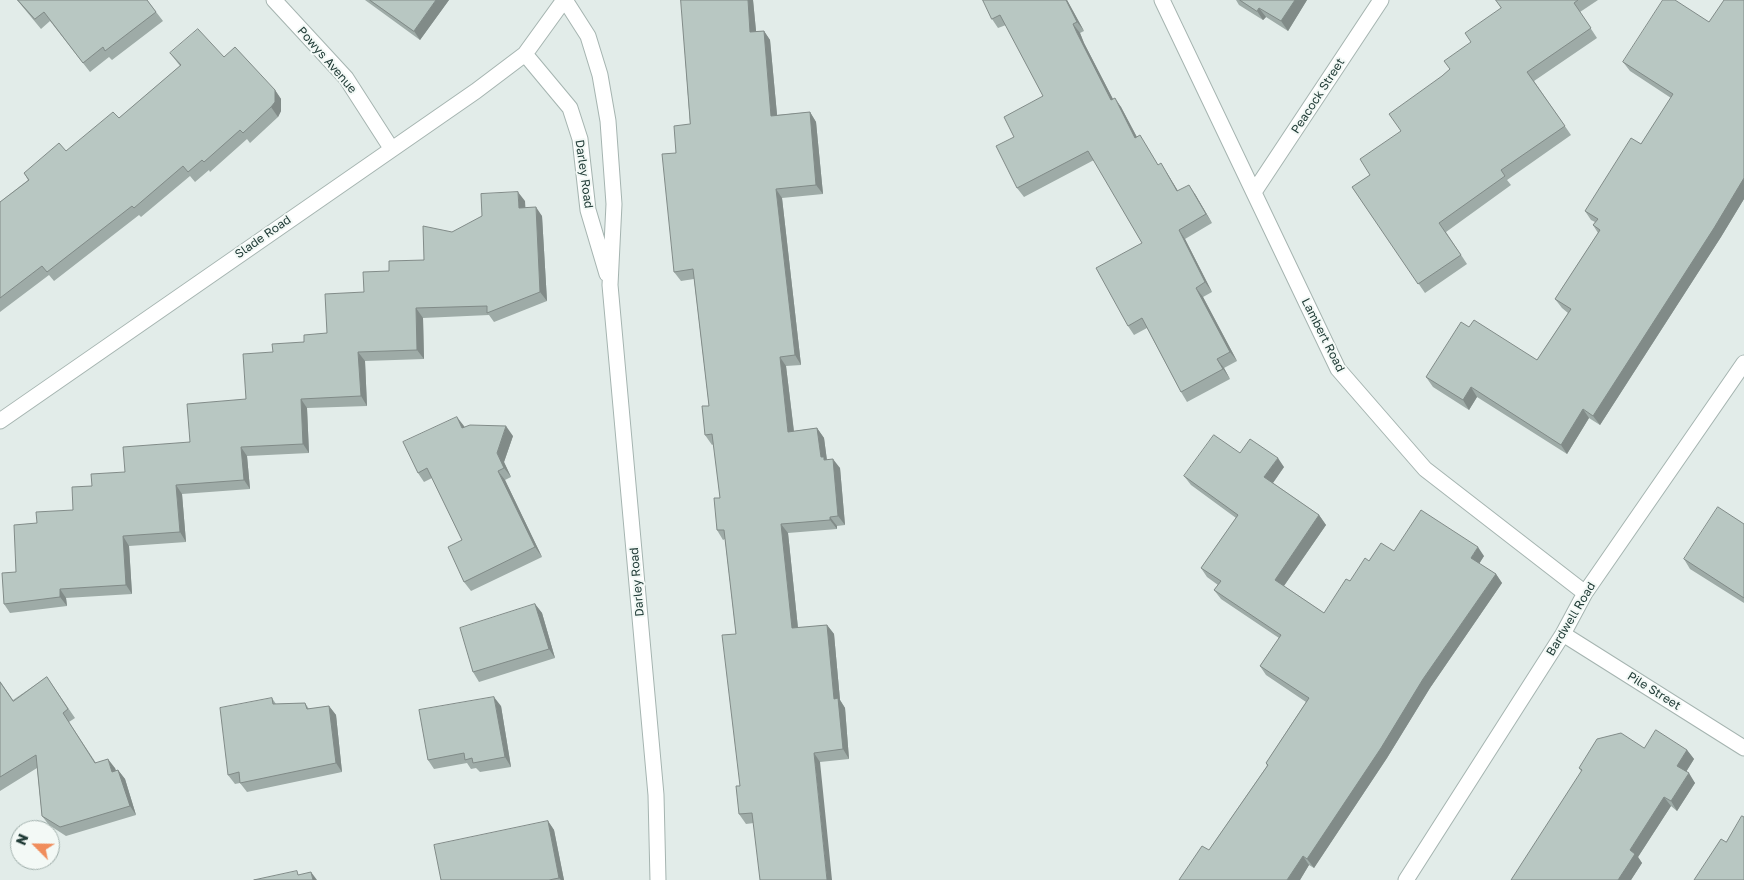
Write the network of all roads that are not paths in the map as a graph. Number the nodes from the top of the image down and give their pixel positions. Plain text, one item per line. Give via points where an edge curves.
1 (274, 0) edge
2 (564, 0) edge
3 (1162, 0) edge
4 (1381, 0) edge
5 (525, 54) junction
6 (391, 148) junction
7 (1254, 192) junction
8 (610, 285) junction
9 (1744, 363) edge
10 (0, 420) edge
11 (1585, 593) junction
12 (1564, 634) junction
13 (1744, 748) edge
14 (658, 880) edge
15 (1406, 880) edge

1 - 6 street, Powys Avenue via 346,78
2 - 5 street, Darley Road
2 - 8 street, Darley Road via 588,36 600,74 614,204
3 - 7 street, Lambert Road
4 - 7 street, Peacock Street
5 - 6 street, Slade Road
5 - 8 street, Darley Road via 570,108 580,139 588,210
6 - 10 street, Slade Road
7 - 11 street, Lambert Road via 1338,369 1426,469
8 - 14 street, Darley Road via 656,795
9 - 11 street, Bardwell Road
11 - 12 street, Bardwell Road
12 - 13 street, Pile Street
12 - 15 street, Bardwell Road

